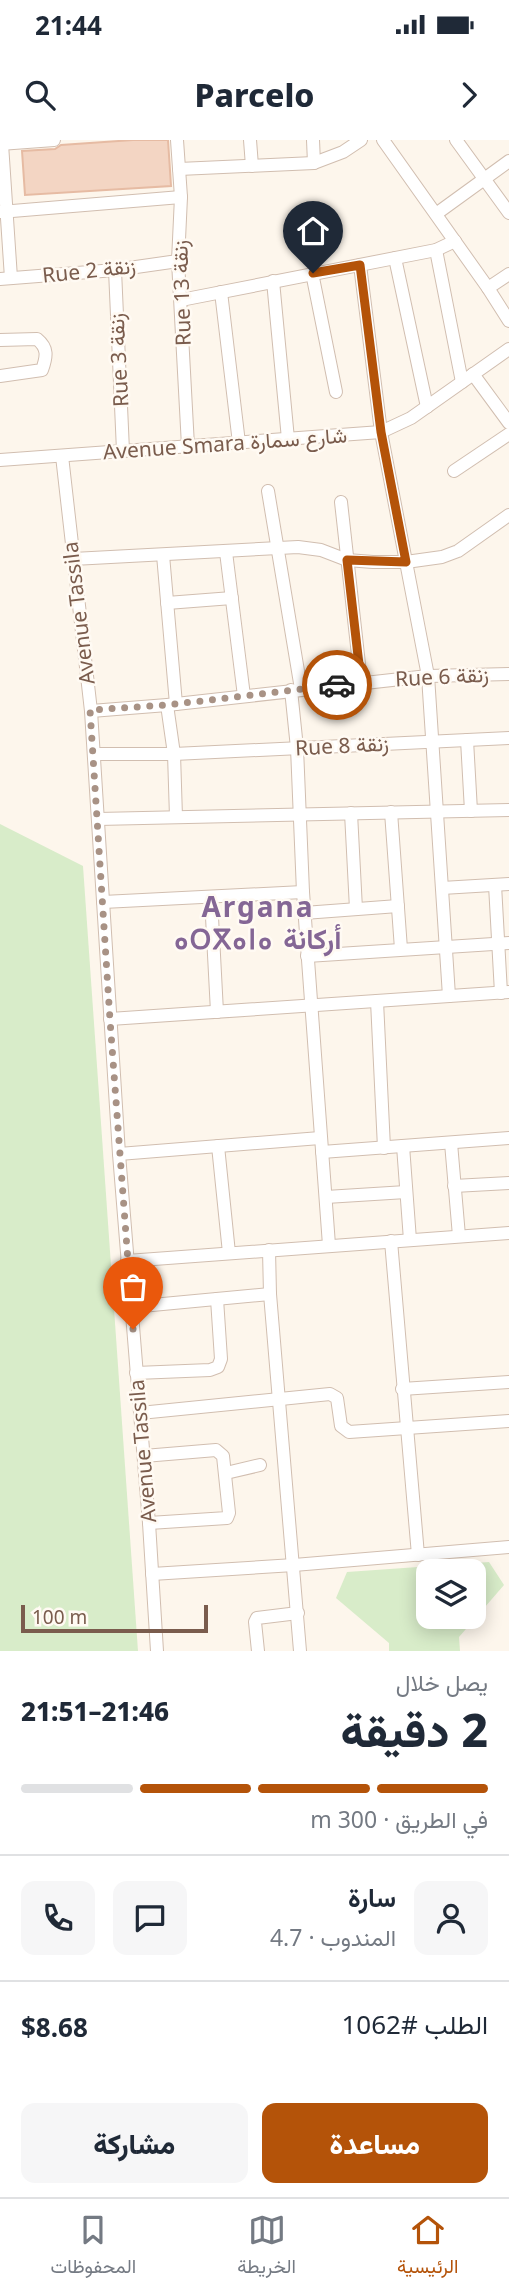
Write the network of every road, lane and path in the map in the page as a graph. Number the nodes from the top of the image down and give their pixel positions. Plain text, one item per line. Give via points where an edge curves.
1 (54, 140) edge
2 (177, 140) edge
3 (250, 140) edge
4 (313, 140) edge
5 (361, 140) edge
6 (383, 140) edge
7 (456, 140) edge
8 (1, 144) edge
9 (509, 161) edge
10 (314, 163) junction
11 (252, 166) junction
12 (179, 169) junction
13 (485, 179) junction
14 (181, 197) junction
15 (3, 211) edge
16 (509, 213) edge
17 (436, 214) junction
18 (455, 241) junction
19 (436, 250) junction
20 (395, 258) junction
21 (178, 261) junction
22 (360, 265) junction
23 (115, 270) junction
24 (313, 273) junction
25 (509, 274) edge
26 (6, 279) edge
27 (273, 281) junction
28 (488, 288) junction
29 (221, 292) junction
30 (181, 300) junction
31 (509, 321) edge
32 (0, 340) edge
33 (509, 349) edge
34 (473, 374) junction
35 (0, 376) edge
36 (462, 382) junction
37 (336, 392) dead end
38 (427, 407) junction
39 (509, 423) edge
40 (381, 432) junction
41 (509, 434) edge
42 (288, 439) junction
43 (239, 443) junction
44 (188, 446) junction
45 (123, 451) junction
46 (62, 456) junction
47 (0, 460) edge
48 (454, 471) dead end
49 (268, 491) dead end
50 (341, 502) dead end
51 (509, 515) edge
52 (278, 549) junction
53 (226, 552) junction
54 (163, 555) junction
55 (73, 559) junction
56 (347, 560) junction
57 (406, 562) junction
58 (232, 598) junction
59 (167, 603) junction
60 (509, 674) edge
61 (428, 676) junction
62 (361, 682) junction
63 (296, 690) junction
64 (244, 696) junction
65 (172, 704) junction
66 (90, 710) junction
67 (509, 738) edge
68 (467, 740) junction
69 (432, 741) junction
70 (297, 748) junction
71 (94, 754) junction
72 (174, 754) junction
73 (509, 810) edge
74 (437, 811) junction
75 (471, 811) junction
76 (391, 812) junction
77 (351, 813) junction
78 (300, 814) junction
79 (176, 817) junction
80 (98, 819) junction
81 (509, 884) edge
82 (495, 885) junction
83 (442, 888) junction
84 (303, 892) junction
85 (211, 898) junction
86 (103, 902) junction
87 (398, 906) junction
88 (356, 909) junction
89 (304, 913) junction
90 (504, 943) edge
91 (447, 946) junction
92 (401, 949) junction
93 (307, 956) junction
94 (505, 992) edge
95 (449, 996) junction
96 (377, 1000) junction
97 (311, 1005) junction
98 (217, 1012) junction
99 (110, 1020) junction
100 (320, 1138) junction
101 (509, 1138) edge
102 (451, 1143) junction
103 (218, 1146) junction
104 (403, 1146) junction
105 (384, 1148) junction
106 (322, 1152) junction
107 (119, 1154) junction
108 (509, 1183) edge
109 (454, 1186) junction
110 (406, 1192) junction
111 (326, 1196) junction
112 (509, 1233) edge
113 (459, 1236) junction
114 (410, 1240) junction
115 (391, 1241) junction
116 (330, 1245) junction
117 (269, 1250) junction
118 (229, 1253) junction
119 (127, 1261) junction
120 (270, 1294) junction
121 (217, 1300) junction
122 (131, 1307) junction
123 (136, 1373) junction
124 (509, 1382) edge
125 (402, 1389) junction
126 (279, 1399) junction
127 (140, 1413) junction
128 (509, 1421) edge
129 (406, 1428) junction
130 (144, 1456) junction
131 (260, 1465) dead end
132 (226, 1473) junction
133 (149, 1523) junction
134 (509, 1547) edge
135 (418, 1555) junction
136 (294, 1565) junction
137 (152, 1574) junction
138 (298, 1613) junction
139 (157, 1651) edge
140 (258, 1651) edge
141 (300, 1651) edge

1 - 8 street
2 - 12 street, Rue 13 زنقة
3 - 11 street
4 - 10 street
5 - 10 street
6 - 17 street
7 - 13 street
8 - 15 street
9 - 13 street
10 - 11 street
11 - 12 street
12 - 14 street, Rue 13 زنقة
13 - 16 street
13 - 17 street
14 - 15 street
14 - 21 street, Rue 13 زنقة
15 - 26 street
17 - 18 street
18 - 19 street
18 - 28 street
19 - 20 street
19 - 36 street
20 - 22 street
20 - 38 street
21 - 23 street, Rue 2 زنقة
21 - 30 street, Rue 13 زنقة
22 - 24 street
22 - 40 street
23 - 26 street, Rue 2 زنقة
23 - 45 street, Rue 3 زنقة
24 - 27 street
24 - 37 street
25 - 28 street
27 - 29 street
27 - 42 street
28 - 31 street
29 - 30 street
29 - 43 street
30 - 44 street, Rue 13 زنقة
32 - 35 street via 37,339 45,346 47,358 43,370
33 - 34 street, Avenue Smara شارع سمارة
34 - 36 street, Avenue Smara شارع سمارة
34 - 39 street
36 - 38 street, Avenue Smara شارع سمارة
38 - 40 street, Avenue Smara شارع سمارة
40 - 42 street, Avenue Smara شارع سمارة
40 - 57 street
41 - 48 street
42 - 43 street, Avenue Smara شارع سمارة
43 - 44 street, Avenue Smara شارع سمارة
44 - 45 street, Avenue Smara شارع سمارة
45 - 46 street, Avenue Smara شارع سمارة
46 - 47 street, Avenue Smara شارع سمارة
46 - 55 street, Avenue Tassila
49 - 52 street
50 - 56 street
51 - 57 street via 458,551
52 - 53 street
52 - 56 street via 321,550
52 - 63 street
53 - 54 street
53 - 58 street
54 - 55 street
54 - 59 street
55 - 66 street, Avenue Tassila
56 - 57 street
56 - 62 street
57 - 61 street
58 - 59 street
58 - 64 street
59 - 65 street
60 - 61 street, Rue 6 زنقة
61 - 62 street, Rue 6 زنقة
61 - 69 street
62 - 63 street, Rue 6 زنقة
63 - 64 street, Rue 6 زنقة
63 - 70 street
64 - 65 street, Rue 6 زنقة
65 - 66 street, Rue 6 زنقة
65 - 72 street
66 - 71 street, Avenue Tassila
67 - 68 street, Rue 8 زنقة
68 - 69 street, Rue 8 زنقة
68 - 75 street
69 - 70 street, Rue 8 زنقة
69 - 74 street
70 - 72 street, Rue 8 زنقة
70 - 78 street
71 - 72 street, Rue 8 زنقة
71 - 80 street, Avenue Tassila
72 - 79 street
73 - 75 street
74 - 75 street
74 - 76 street
74 - 83 street
76 - 77 street
76 - 87 street
77 - 78 street
77 - 88 street
78 - 79 street
78 - 84 street
79 - 80 street
80 - 86 street, Avenue Tassila
81 - 82 street
82 - 83 street
82 - 90 street
83 - 91 street
84 - 85 street
84 - 89 street
85 - 86 street
85 - 98 street
86 - 99 street, Avenue Tassila
87 - 88 street
87 - 92 street
88 - 89 street
89 - 93 street
90 - 91 street
90 - 94 street
91 - 92 street
91 - 95 street
92 - 93 street
93 - 97 street
94 - 95 street
95 - 96 street
96 - 97 street
96 - 105 street
97 - 98 street
97 - 100 street
98 - 99 street
99 - 107 street, Avenue Tassila
100 - 103 street
100 - 106 street
101 - 102 street
102 - 104 street
102 - 109 street
103 - 107 street
103 - 118 street
104 - 105 street
104 - 110 street
105 - 106 street
106 - 111 street
107 - 119 street, Avenue Tassila
108 - 109 street
109 - 113 street
110 - 111 street
110 - 114 street
111 - 116 street
112 - 113 street
113 - 114 street
114 - 115 street
115 - 116 street
115 - 125 street
116 - 117 street
117 - 118 street
117 - 120 street
118 - 119 street
119 - 122 street, Avenue Tassila
120 - 121 street
120 - 126 street
121 - 122 street
121 - 123 street via 218,1367
122 - 123 street, Avenue Tassila
123 - 127 street, Avenue Tassila
124 - 125 street
125 - 129 street
126 - 127 street
126 - 129 street via 333,1395 345,1431
126 - 136 street
127 - 130 street, Avenue Tassila
128 - 129 street
129 - 135 street
130 - 132 street via 216,1450 222,1453
130 - 133 street, Avenue Tassila
131 - 132 street
132 - 133 street via 227,1518
133 - 137 street, Avenue Tassila
134 - 135 street
135 - 136 street
136 - 137 street
136 - 138 street
137 - 139 street, Avenue Tassila
138 - 140 street via 257,1618
138 - 141 street

